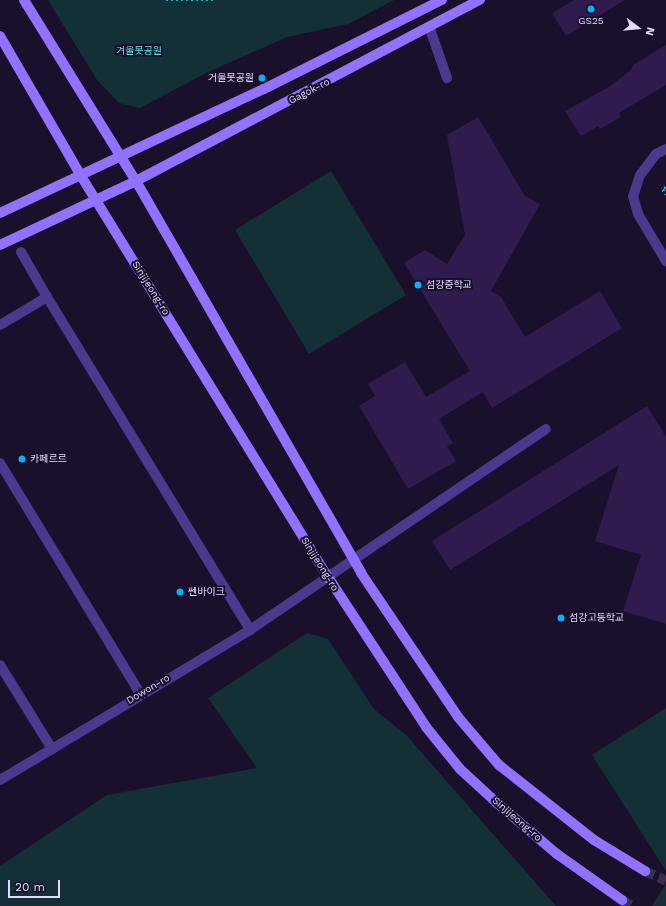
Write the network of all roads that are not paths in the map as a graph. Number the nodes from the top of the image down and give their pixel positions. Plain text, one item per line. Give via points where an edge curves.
1 (24, 0) edge
2 (442, 0) edge
3 (480, 0) edge
4 (430, 29) junction
5 (0, 36) edge
6 (447, 78) dead end
7 (666, 149) edge
8 (122, 156) junction
9 (80, 176) junction
10 (136, 181) junction
11 (96, 201) junction
12 (0, 213) edge
13 (0, 245) edge
14 (21, 252) dead end
15 (666, 261) edge
16 (47, 297) junction
17 (0, 325) edge
18 (546, 429) dead end
19 (0, 463) edge
20 (353, 560) junction
21 (328, 577) junction
22 (250, 630) junction
23 (0, 666) edge
24 (140, 693) junction
25 (52, 749) junction
26 (0, 780) edge
27 (645, 871) tunnel mouth
28 (622, 900) tunnel mouth

1 - 8 street
2 - 8 street, Gagok-ro
3 - 4 street, Gagok-ro
4 - 6 street
4 - 10 street, Gagok-ro
5 - 9 street, Sinjijeong-ro
7 - 15 street via 656,154 640,175 632,196 638,214
8 - 9 street, Gagok-ro
8 - 10 street
9 - 11 street, Sinjijeong-ro
9 - 12 street
10 - 11 street, Gagok-ro
10 - 20 street
11 - 13 street
11 - 21 street, Sinjijeong-ro
14 - 16 street
16 - 17 street
16 - 22 street
18 - 20 street, Dowon-ro
19 - 24 street
20 - 21 street, Dowon-ro
20 - 27 street via 458,717 499,765 594,840
21 - 22 street, Dowon-ro
21 - 28 street, Sinjijeong-ro via 426,727 460,768 557,854
22 - 24 street, Dowon-ro
23 - 25 street
24 - 25 street, Dowon-ro
25 - 26 street, Dowon-ro

